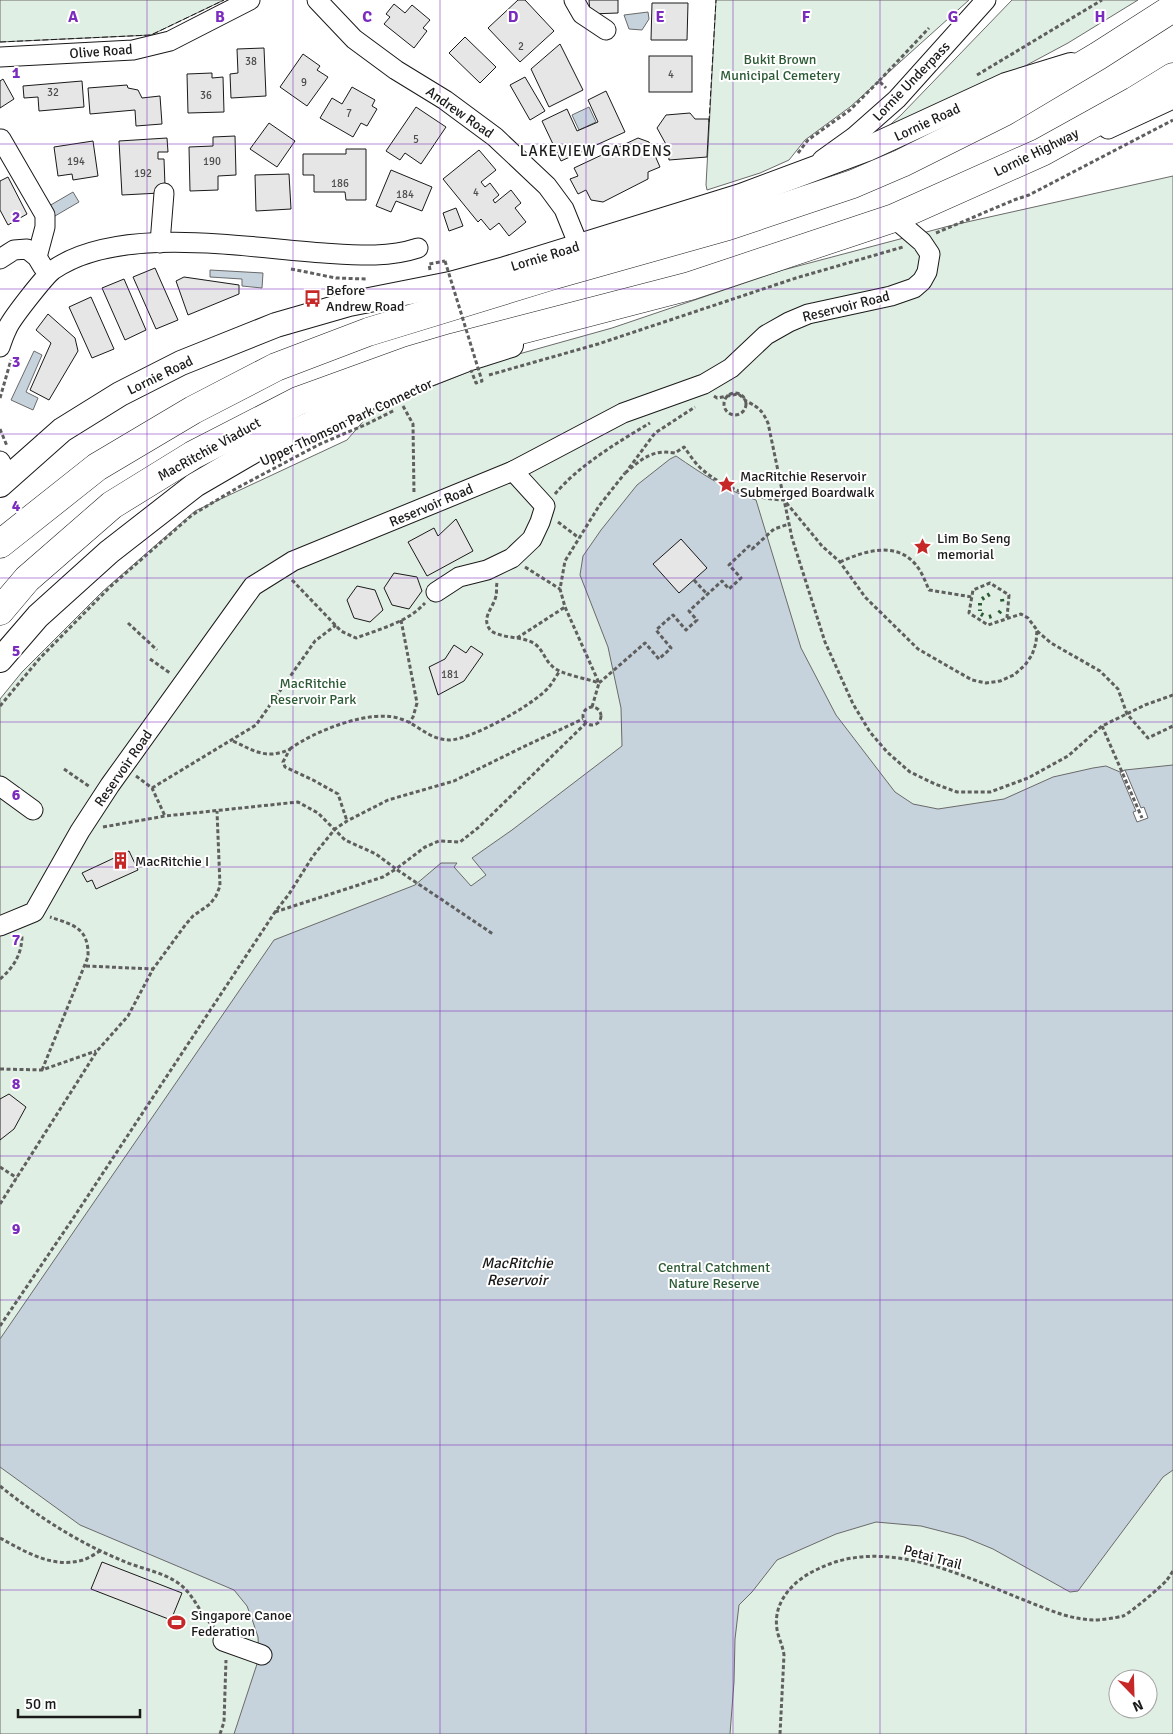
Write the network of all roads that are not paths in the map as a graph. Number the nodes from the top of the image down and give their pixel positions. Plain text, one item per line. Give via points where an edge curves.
1 (250, 0) edge
2 (317, 0) edge
3 (574, 0) edge
4 (986, 0) edge
5 (1173, 8) edge
6 (606, 30) dead end
7 (0, 56) edge
8 (1098, 56) junction
9 (1173, 76) edge
10 (1173, 99) edge
11 (1, 139) edge
12 (1042, 152) junction
13 (801, 164) junction
14 (164, 194) dead end
15 (894, 218) junction
16 (160, 243) junction
17 (579, 246) junction
18 (418, 248) dead end
19 (37, 257) junction
20 (0, 259) edge
21 (43, 280) junction
22 (690, 286) junction
23 (6, 351) edge
24 (513, 471) junction
25 (3, 474) edge
26 (0, 544) edge
27 (436, 592) road end
28 (0, 611) edge
29 (0, 660) edge
30 (0, 786) edge
31 (33, 810) dead end
32 (0, 926) edge
33 (223, 1641) road end
34 (262, 1655) dead end

1 - 7 street, Olive Road via 170,41 133,50
2 - 17 street, Andrew Road via 354,40 495,136 547,186 564,209
3 - 6 street via 582,14
4 - 13 street, Lornie Underpass via 897,99 854,137
5 - 8 highway
8 - 13 main road, Lornie Road via 1006,86 867,149
8 - 26 highway, Lornie Road via 1004,112 853,184 728,226 368,332 276,367 193,410 97,467
9 - 12 highway, Lornie Highway
10 - 12 street via 1108,129
11 - 19 street via 45,215
12 - 15 highway, Lornie Highway
13 - 17 main road, Lornie Road via 741,196
14 - 16 street
15 - 22 highway
15 - 24 street, Reservoir Road via 922,242 930,254 927,272 914,288 808,314 789,322 766,335 707,389 623,413
16 - 18 street via 386,255
16 - 21 street via 105,247 54,269
17 - 25 main road, Lornie Road via 450,284 349,304 276,324 181,363 120,394 62,430
19 - 20 street via 32,251 22,248
19 - 21 street via 43,266
21 - 23 street via 7,327
22 - 28 highway, MacRitchie Viaduct via 455,347 298,401 193,455 112,505 27,579
22 - 29 main road via 681,294 453,364 354,402 255,450 195,485 109,552 38,616
24 - 27 street via 545,506 532,539 512,558 495,568 459,577
24 - 32 street, Reservoir Road via 293,561 253,586 110,785 34,912
30 - 31 street
33 - 34 street

